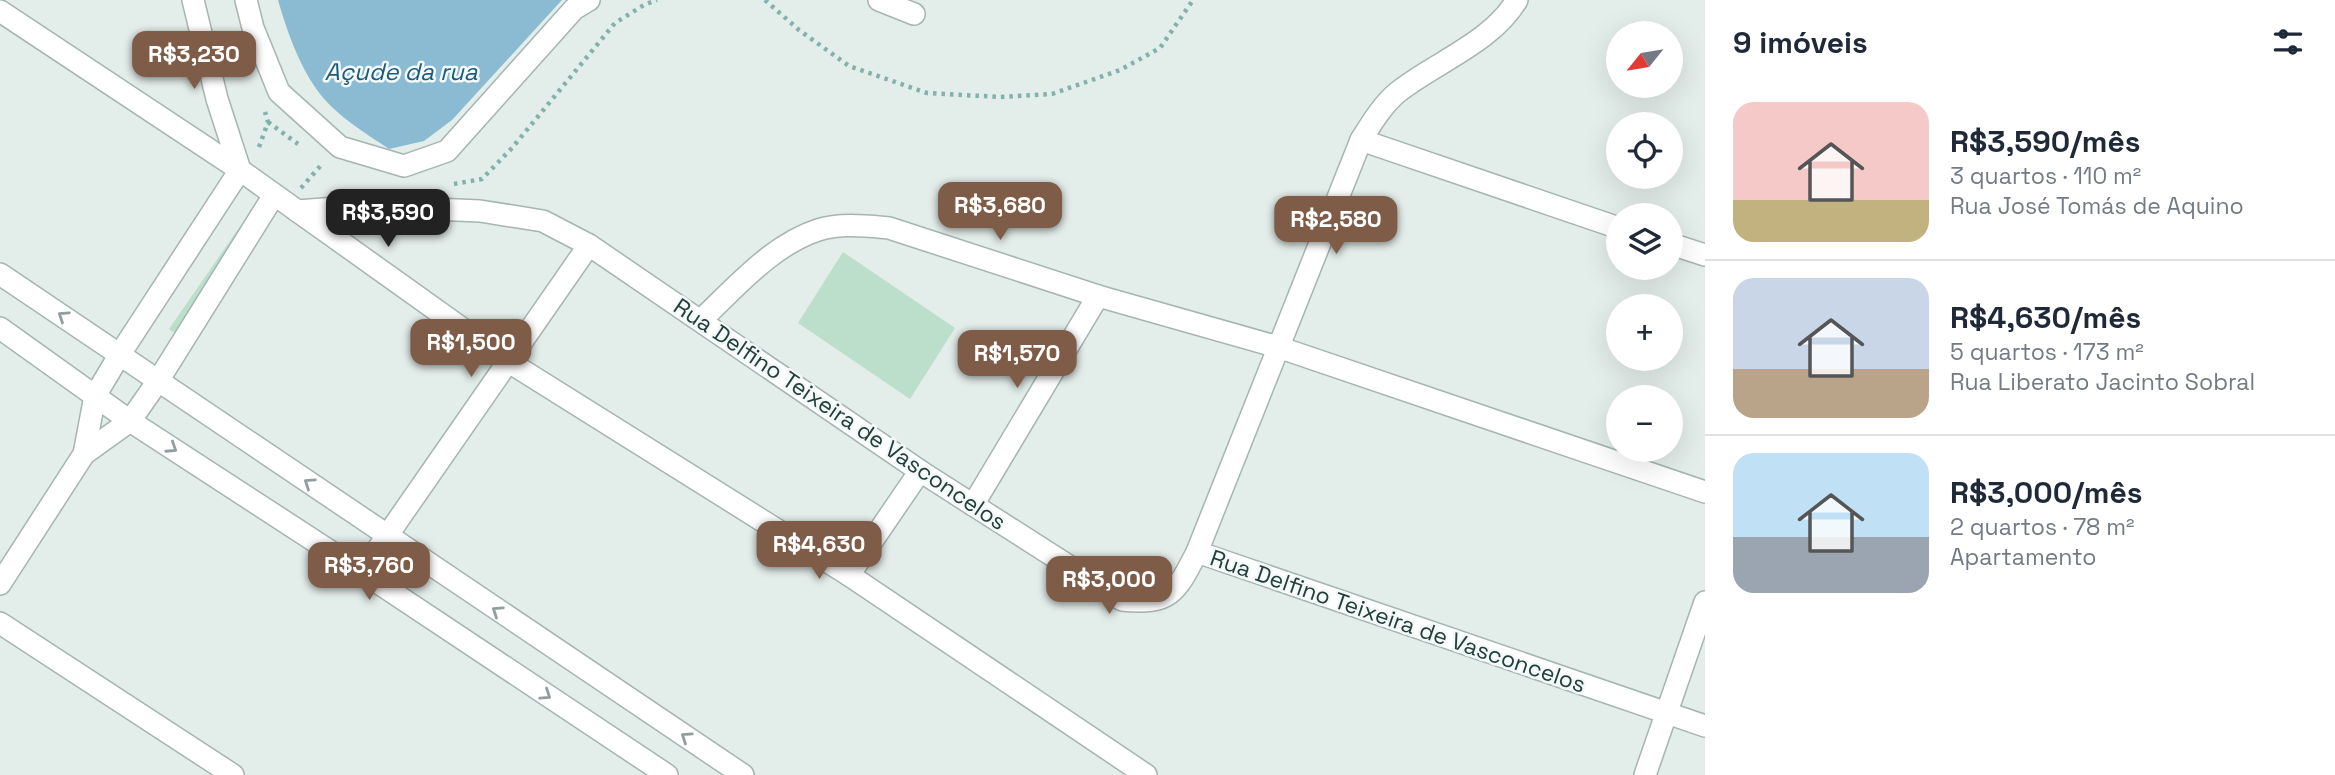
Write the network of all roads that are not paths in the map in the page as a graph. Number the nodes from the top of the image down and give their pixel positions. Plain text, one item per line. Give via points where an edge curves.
1 (193, 0) edge
2 (246, 0) edge
3 (589, 0) edge
4 (879, 0) edge
5 (1517, 0) edge
6 (0, 11) edge
7 (914, 14) dead end
8 (1361, 140) junction
9 (240, 170) junction
10 (274, 195) junction
11 (297, 211) junction
12 (1606, 224) edge
13 (589, 245) junction
14 (1683, 248) edge
15 (1705, 255) edge
16 (0, 274) edge
17 (1098, 296) junction
18 (701, 320) junction
19 (0, 328) edge
20 (1278, 347) junction
21 (120, 354) junction
22 (509, 362) junction
23 (158, 381) junction
24 (95, 396) junction
25 (130, 421) junction
26 (85, 454) junction
27 (920, 471) junction
28 (1705, 492) edge
29 (972, 505) junction
30 (385, 535) junction
31 (1197, 552) junction
32 (362, 572) junction
33 (849, 575) junction
34 (0, 584) edge
35 (1705, 602) edge
36 (0, 622) edge
37 (1666, 714) junction
38 (1705, 726) edge
39 (233, 775) edge
40 (667, 775) edge
41 (743, 775) edge
42 (1146, 775) edge
43 (1645, 775) edge

1 - 9 street
2 - 3 street via 279,92 340,147 404,166 447,151 574,9
4 - 7 street
5 - 8 street via 1492,28 1394,95
6 - 9 street
8 - 12 street
8 - 20 street
9 - 10 street
9 - 21 street
10 - 11 street
10 - 23 street
11 - 13 street, Rua Delfino Teixeira de Vasconcelos via 363,206 480,211 544,221
11 - 22 street
13 - 18 street, Rua Delfino Teixeira de Vasconcelos
13 - 22 street
14 - 15 street
21 -> 16 street
17 - 18 street via 889,228 855,225 819,230 789,243
17 - 20 street
17 - 29 street
18 - 27 street, Rua Delfino Teixeira de Vasconcelos
19 - 24 street
20 - 28 street
20 - 31 street
21 - 23 street
21 - 24 street
22 - 30 street
22 - 33 street
23 - 25 street
30 -> 23 street
24 - 25 street
24 - 26 street
25 - 26 street
25 -> 32 street
26 - 34 street
27 - 29 street, Rua Delfino Teixeira de Vasconcelos
27 - 33 street
29 - 31 street, Rua Delfino Teixeira de Vasconcelos via 1122,600 1163,600 1186,575
30 - 32 street
41 -> 30 street
31 - 37 street, Rua Delfino Teixeira de Vasconcelos
32 -> 40 street
33 - 42 street
35 - 37 street
36 - 39 street
37 - 38 street, Rua Delfino Teixeira de Vasconcelos
37 - 43 street

